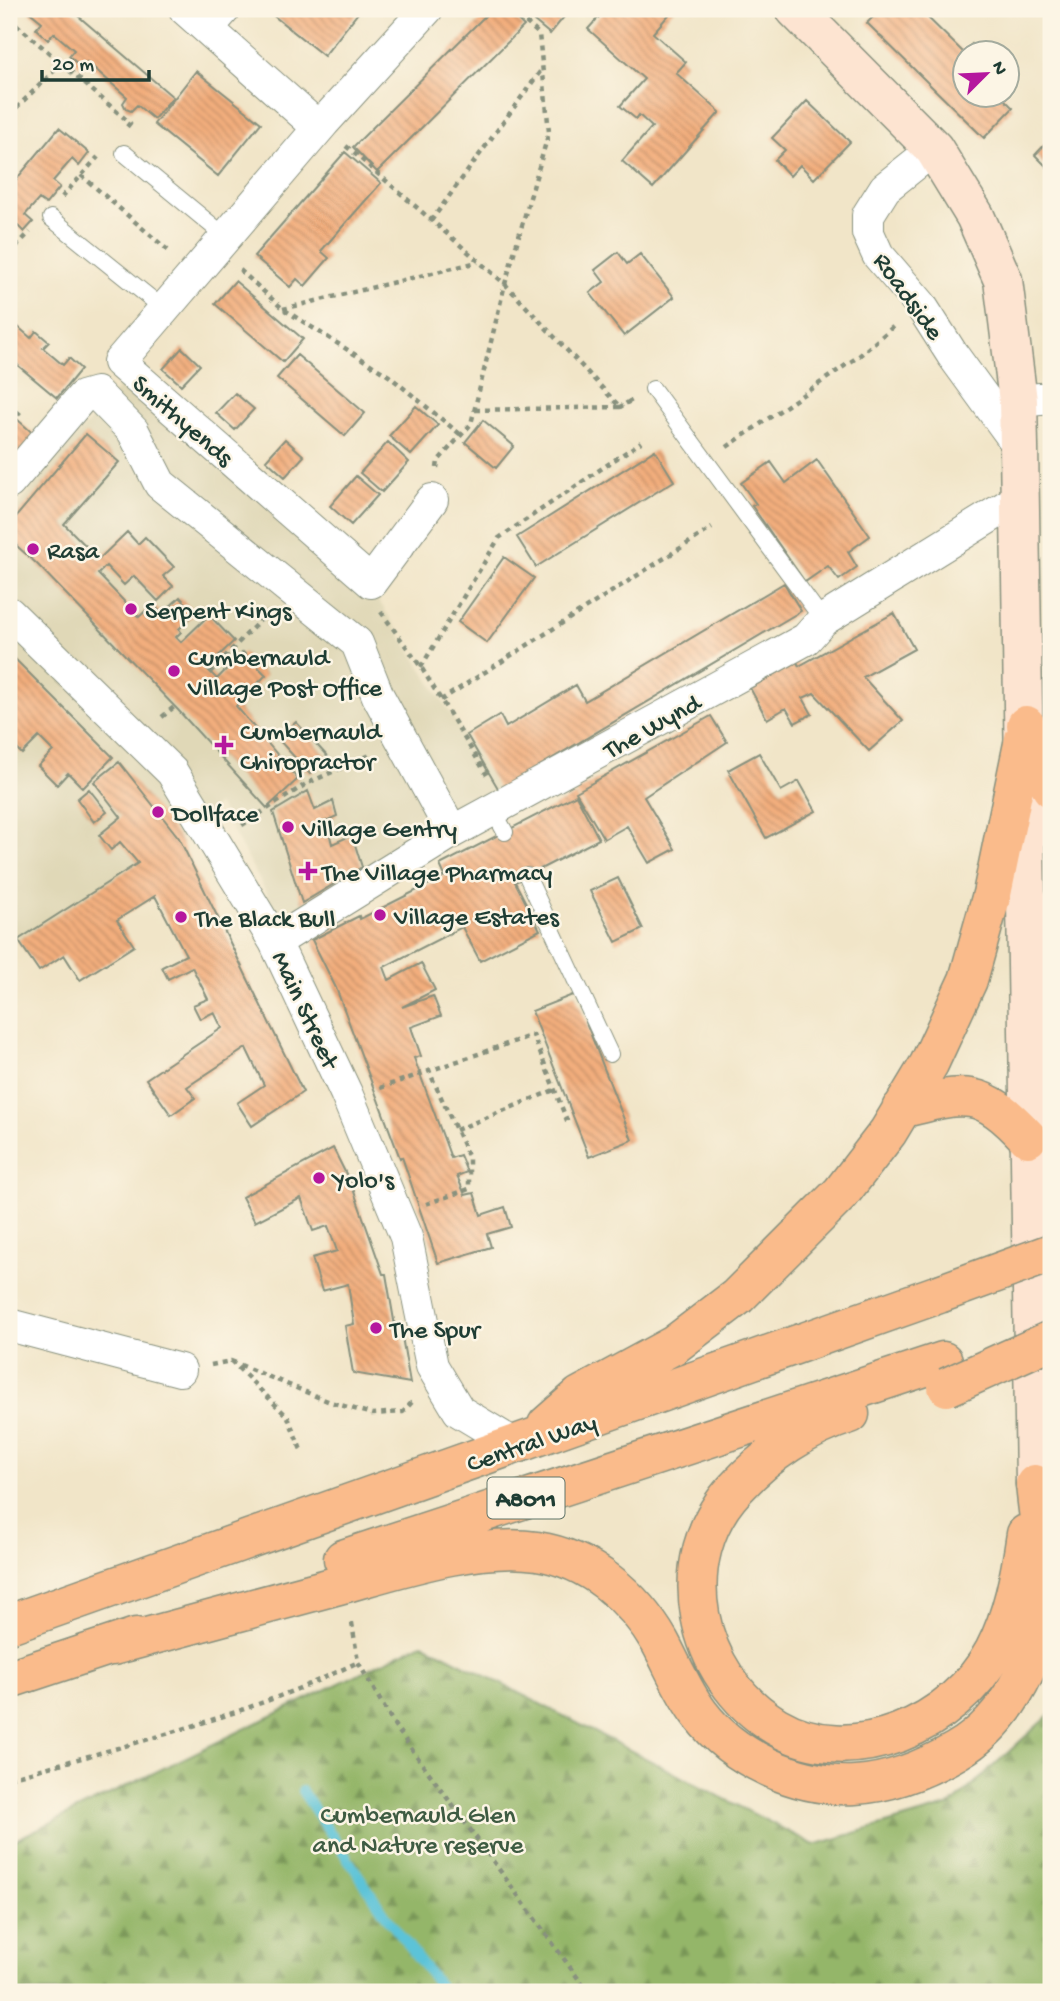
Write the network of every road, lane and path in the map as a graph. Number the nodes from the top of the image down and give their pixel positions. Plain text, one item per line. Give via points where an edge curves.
1 (185, 9) edge
2 (235, 9) edge
3 (426, 9) edge
4 (511, 9) edge
5 (795, 9) edge
6 (9, 18) edge
7 (214, 33) junction
8 (61, 64) junction
9 (542, 68) junction
10 (9, 115) edge
11 (321, 125) junction
12 (121, 132) dead end
13 (934, 149) junction
14 (105, 150) dead end
15 (124, 153) dead end
16 (81, 175) junction
17 (47, 216) junction
18 (431, 221) junction
19 (221, 243) junction
20 (9, 254) edge
21 (479, 262) junction
22 (195, 273) junction
23 (505, 284) junction
24 (920, 304) junction
25 (164, 309) junction
26 (283, 309) junction
27 (119, 362) junction
28 (653, 389) dead end
29 (96, 393) junction
30 (1035, 400) edge
31 (475, 410) junction
32 (461, 435) junction
33 (642, 442) dead end
34 (1020, 446) junction
35 (706, 461) junction
36 (9, 483) edge
37 (1020, 498) junction
38 (432, 500) joint
39 (712, 527) dead end
40 (290, 589) junction
41 (9, 613) edge
42 (823, 620) junction
43 (353, 639) junction
44 (421, 667) junction
45 (210, 672) dead end
46 (441, 700) junction
47 (1023, 729) junction
48 (402, 740) junction
49 (1038, 792) edge
50 (501, 816) junction
51 (452, 832) junction
52 (214, 841) junction
53 (527, 876) dead end
54 (275, 942) junction
55 (610, 1054) dead end
56 (429, 1072) junction
57 (554, 1090) junction
58 (368, 1093) dead end
59 (901, 1108) junction
60 (568, 1123) dead end
61 (456, 1130) junction
62 (1028, 1138) junction
63 (415, 1208) dead end
64 (1051, 1253) edge
65 (9, 1325) edge
66 (1051, 1328) edge
67 (1051, 1340) edge
68 (231, 1361) junction
69 (432, 1366) junction
70 (180, 1370) joint
71 (945, 1374) junction
72 (522, 1444) junction
73 (301, 1450) dead end
74 (1035, 1484) junction
75 (352, 1623) dead end
76 (9, 1625) edge
77 (113, 1646) junction
78 (358, 1662) junction
79 (9, 1679) edge
80 (9, 1778) edge
81 (588, 1992) edge

1 - 7 street
2 - 7 lane
3 - 11 street, Smithyends
4 - 9 path via 539,34
5 - 13 street
6 - 8 path
7 - 11 street
8 - 10 path
8 - 12 path via 131,123
9 - 18 path
9 - 23 path via 549,132
11 - 18 path
11 - 19 street, Smithyends
13 - 24 street, Roadside via 885,188 868,215 877,255
13 - 30 street via 975,216 1003,280
14 - 16 path
15 - 19 lane
16 - 17 path
16 - 22 path
17 - 20 path
17 - 25 lane
18 - 21 path
19 - 22 street, Smithyends
19 - 26 path
21 - 23 path
21 - 26 path
22 - 25 street, Smithyends
23 - 31 path
23 - 31 path via 620,407
24 - 34 street, Roadside
24 - 35 path via 859,356
25 - 27 street, Smithyends
26 - 32 path via 389,376
27 - 29 street
27 - 38 street, Smithyends via 371,582
28 - 35 lane
29 - 36 street, Smithyends via 82,397
29 - 40 street, Smithyends via 133,430 160,484
30 - 34 street
31 - 32 path
32 - 38 path via 438,461
33 - 44 path via 499,538
34 - 37 street
35 - 42 lane
37 - 42 street, The Wynd
37 - 47 street
39 - 46 path
40 - 43 street, Smithyends
40 - 45 path
41 - 52 street, Main Street via 172,772
42 - 50 street, The Wynd via 806,639
43 - 44 path via 381,611
43 - 48 street, Smithyends
44 - 46 path
46 - 50 path
47 - 49 street
47 - 59 main road via 978,950 950,1025
48 - 51 street, Smithyends
48 - 52 path via 306,784
49 - 62 street
50 - 51 street, The Wynd
51 - 54 street, The Wynd
52 - 54 street, Main Street
53 - 55 lane
54 - 69 street, Main Street via 346,1093 406,1237
56 - 57 path via 533,1035
56 - 58 path
56 - 61 path
57 - 60 path
57 - 61 path
59 - 62 main road via 969,1096 1002,1110
59 - 72 main road via 841,1193 754,1282 674,1345 580,1396
61 - 63 path via 469,1158 469,1189
62 - 74 street
64 - 72 main road, Central Way / A8011, bridge
65 - 70 street
66 - 71 main road, Central Way / A8011
67 - 71 main road, bridge
68 - 69 path via 330,1402 372,1414 403,1412 421,1393
68 - 70 path
68 - 73 path via 288,1417
69 - 72 street, Main Street via 459,1411
71 - 74 main road via 815,1428 773,1454 718,1510 701,1553 696,1603 712,1654 740,1696 778,1727 842,1743 886,1738 943,1709 982,1669 1010,1615
71 - 77 main road, Central Way / A8011 via 317,1567
72 - 76 main road, Central Way / A8011
74 - 77 main road via 1045,1587 1027,1669 999,1712 964,1746 905,1776 873,1783 840,1785 795,1776 765,1766 725,1740 695,1708 652,1629 616,1588 572,1561 537,1551 437,1558
75 - 78 path
77 - 79 main road, Central Way / A8011
78 - 80 path via 298,1691
78 - 81 path via 395,1726

